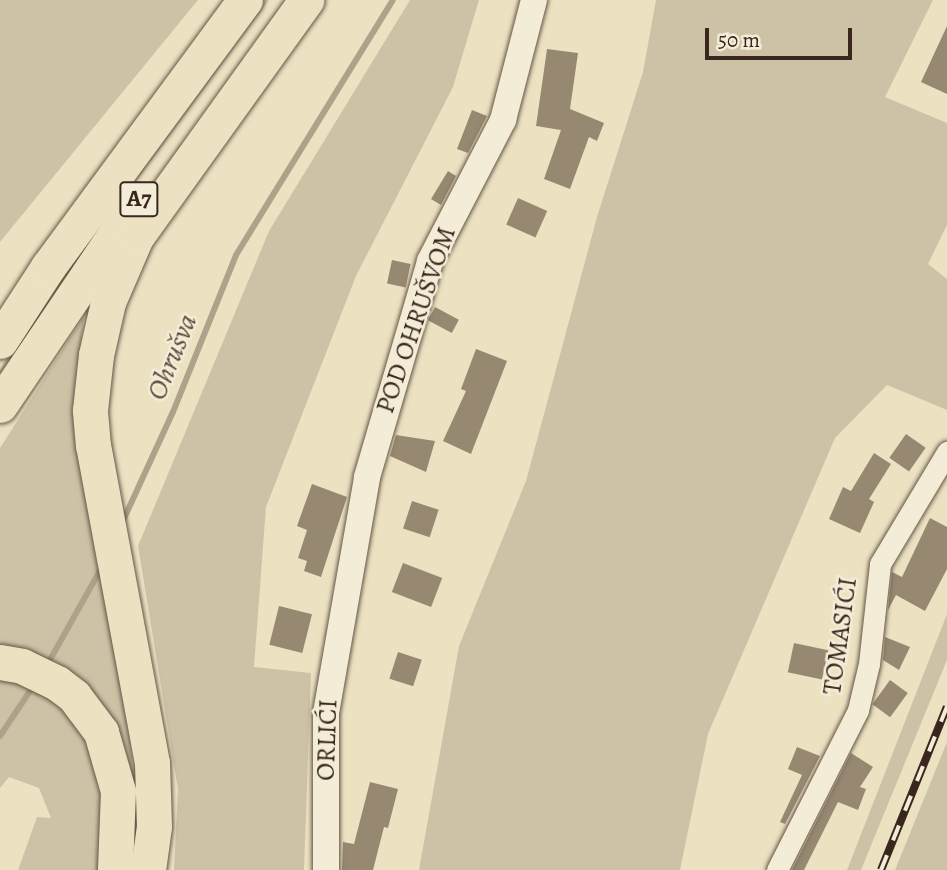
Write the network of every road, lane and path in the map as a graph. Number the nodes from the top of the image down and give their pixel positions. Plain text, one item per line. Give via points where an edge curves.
1 (227, 0) edge
2 (245, 0) edge
3 (288, 0) edge
4 (306, 0) edge
5 (534, 0) edge
6 (0, 299) edge
7 (0, 341) edge
8 (0, 405) edge
9 (947, 452) edge
10 (343, 612) joint
11 (0, 662) edge
12 (115, 870) edge
13 (148, 870) edge
14 (327, 870) edge
15 (777, 870) edge

1 - 6 highway
2 - 7 highway, A7 via 48,267
3 - 8 highway, A7 via 104,246
4 - 13 highway via 163,195 121,267 96,355 90,410 93,446 144,712 155,825
5 - 10 street, POD OHRUŠVOM via 503,120 445,226 414,307 367,477
9 - 15 street, TOMASIĆI via 880,564 869,664 858,710
10 - 14 street, ORLIĆI via 326,713
11 - 12 highway via 48,678 90,713 102,732 115,772 120,824

